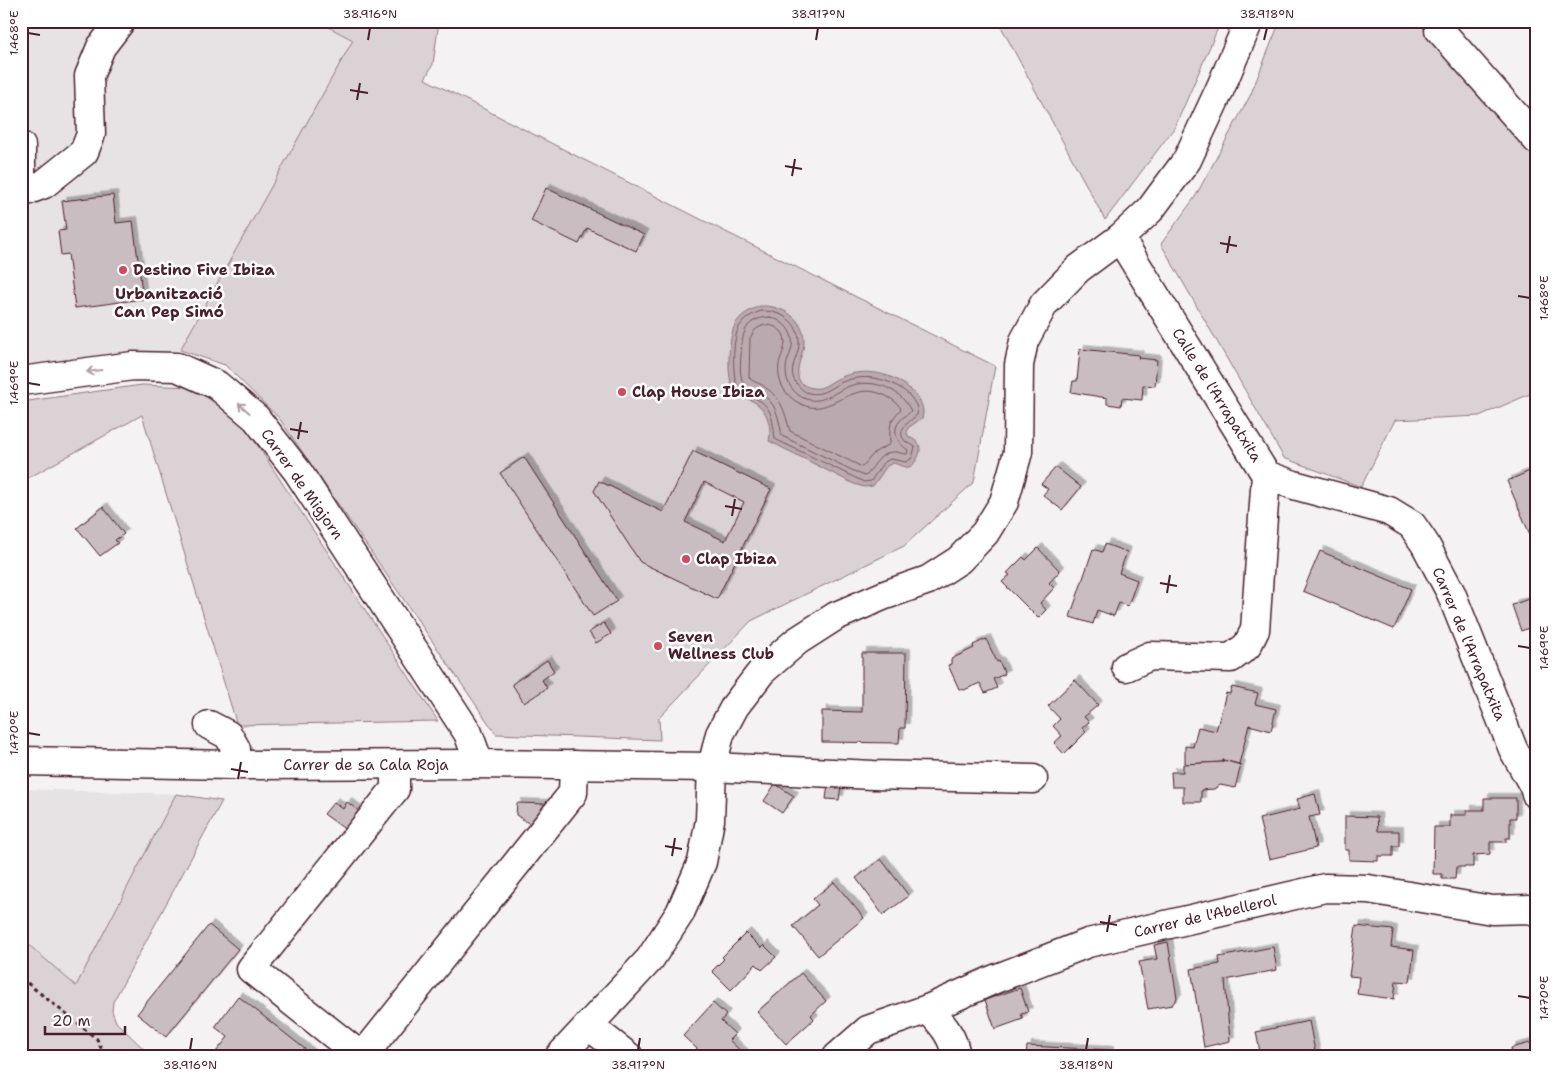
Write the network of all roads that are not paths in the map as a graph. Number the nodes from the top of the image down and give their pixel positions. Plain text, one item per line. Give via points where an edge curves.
1 (122, 21) edge
2 (1249, 21) edge
3 (1439, 21) edge
4 (1537, 140) edge
5 (21, 146) edge
6 (21, 176) edge
7 (21, 193) edge
8 (1120, 238) junction
9 (21, 381) edge
10 (1266, 475) junction
11 (1126, 667) dead end
12 (209, 725) dead end
13 (21, 761) edge
14 (474, 764) junction
15 (233, 765) junction
16 (395, 765) junction
17 (574, 765) junction
18 (712, 767) junction
19 (1033, 779) dead end
20 (1537, 796) edge
21 (1535, 907) edge
22 (928, 1009) junction
23 (589, 1026) junction
24 (559, 1057) edge
25 (629, 1057) edge
26 (837, 1057) edge
27 (956, 1057) edge

1 - 7 street via 101,47 90,76 91,134 84,152 44,184
2 - 8 street via 1187,160 1150,210
3 - 4 street via 1439,29
5 - 6 street
8 - 10 street, Calle de l'Arrapatxita
8 - 18 street via 1078,270 1044,304 1024,340 1019,365 1018,452 1004,502 985,533 959,560 928,580 836,616 797,640 762,672 735,706 720,734
14 -> 9 street, Carrer de Migjorn via 475,752 468,733 298,472 256,418 217,385 177,367 133,366
10 - 11 street, Calle de l'Arrapatxita via 1255,630 1247,646 1231,658 1150,656
10 - 20 street, Carrer de l'Arrapatxita via 1389,511 1412,525 1451,593 1513,749
12 - 15 street via 228,735 236,749
13 - 15 street, Carrer de sa Cala Roja
14 - 16 street, Carrer de sa Cala Roja
14 - 17 street, Carrer de sa Cala Roja
15 - 16 street, Carrer de sa Cala Roja
16 - 17 street via 395,789 251,968 362,1057 573,792
17 - 18 street, Carrer de sa Cala Roja
18 - 19 street, Carrer de sa Cala Roja
18 - 23 street via 710,820 702,862 680,913 650,959
21 - 22 street, Carrer de l'Abellerol via 1492,910 1368,889 1324,888 1088,944 995,979
22 - 26 street, Carrer de l'Abellerol via 868,1030
22 - 27 street via 944,1026 955,1046
23 - 24 street
23 - 25 street

